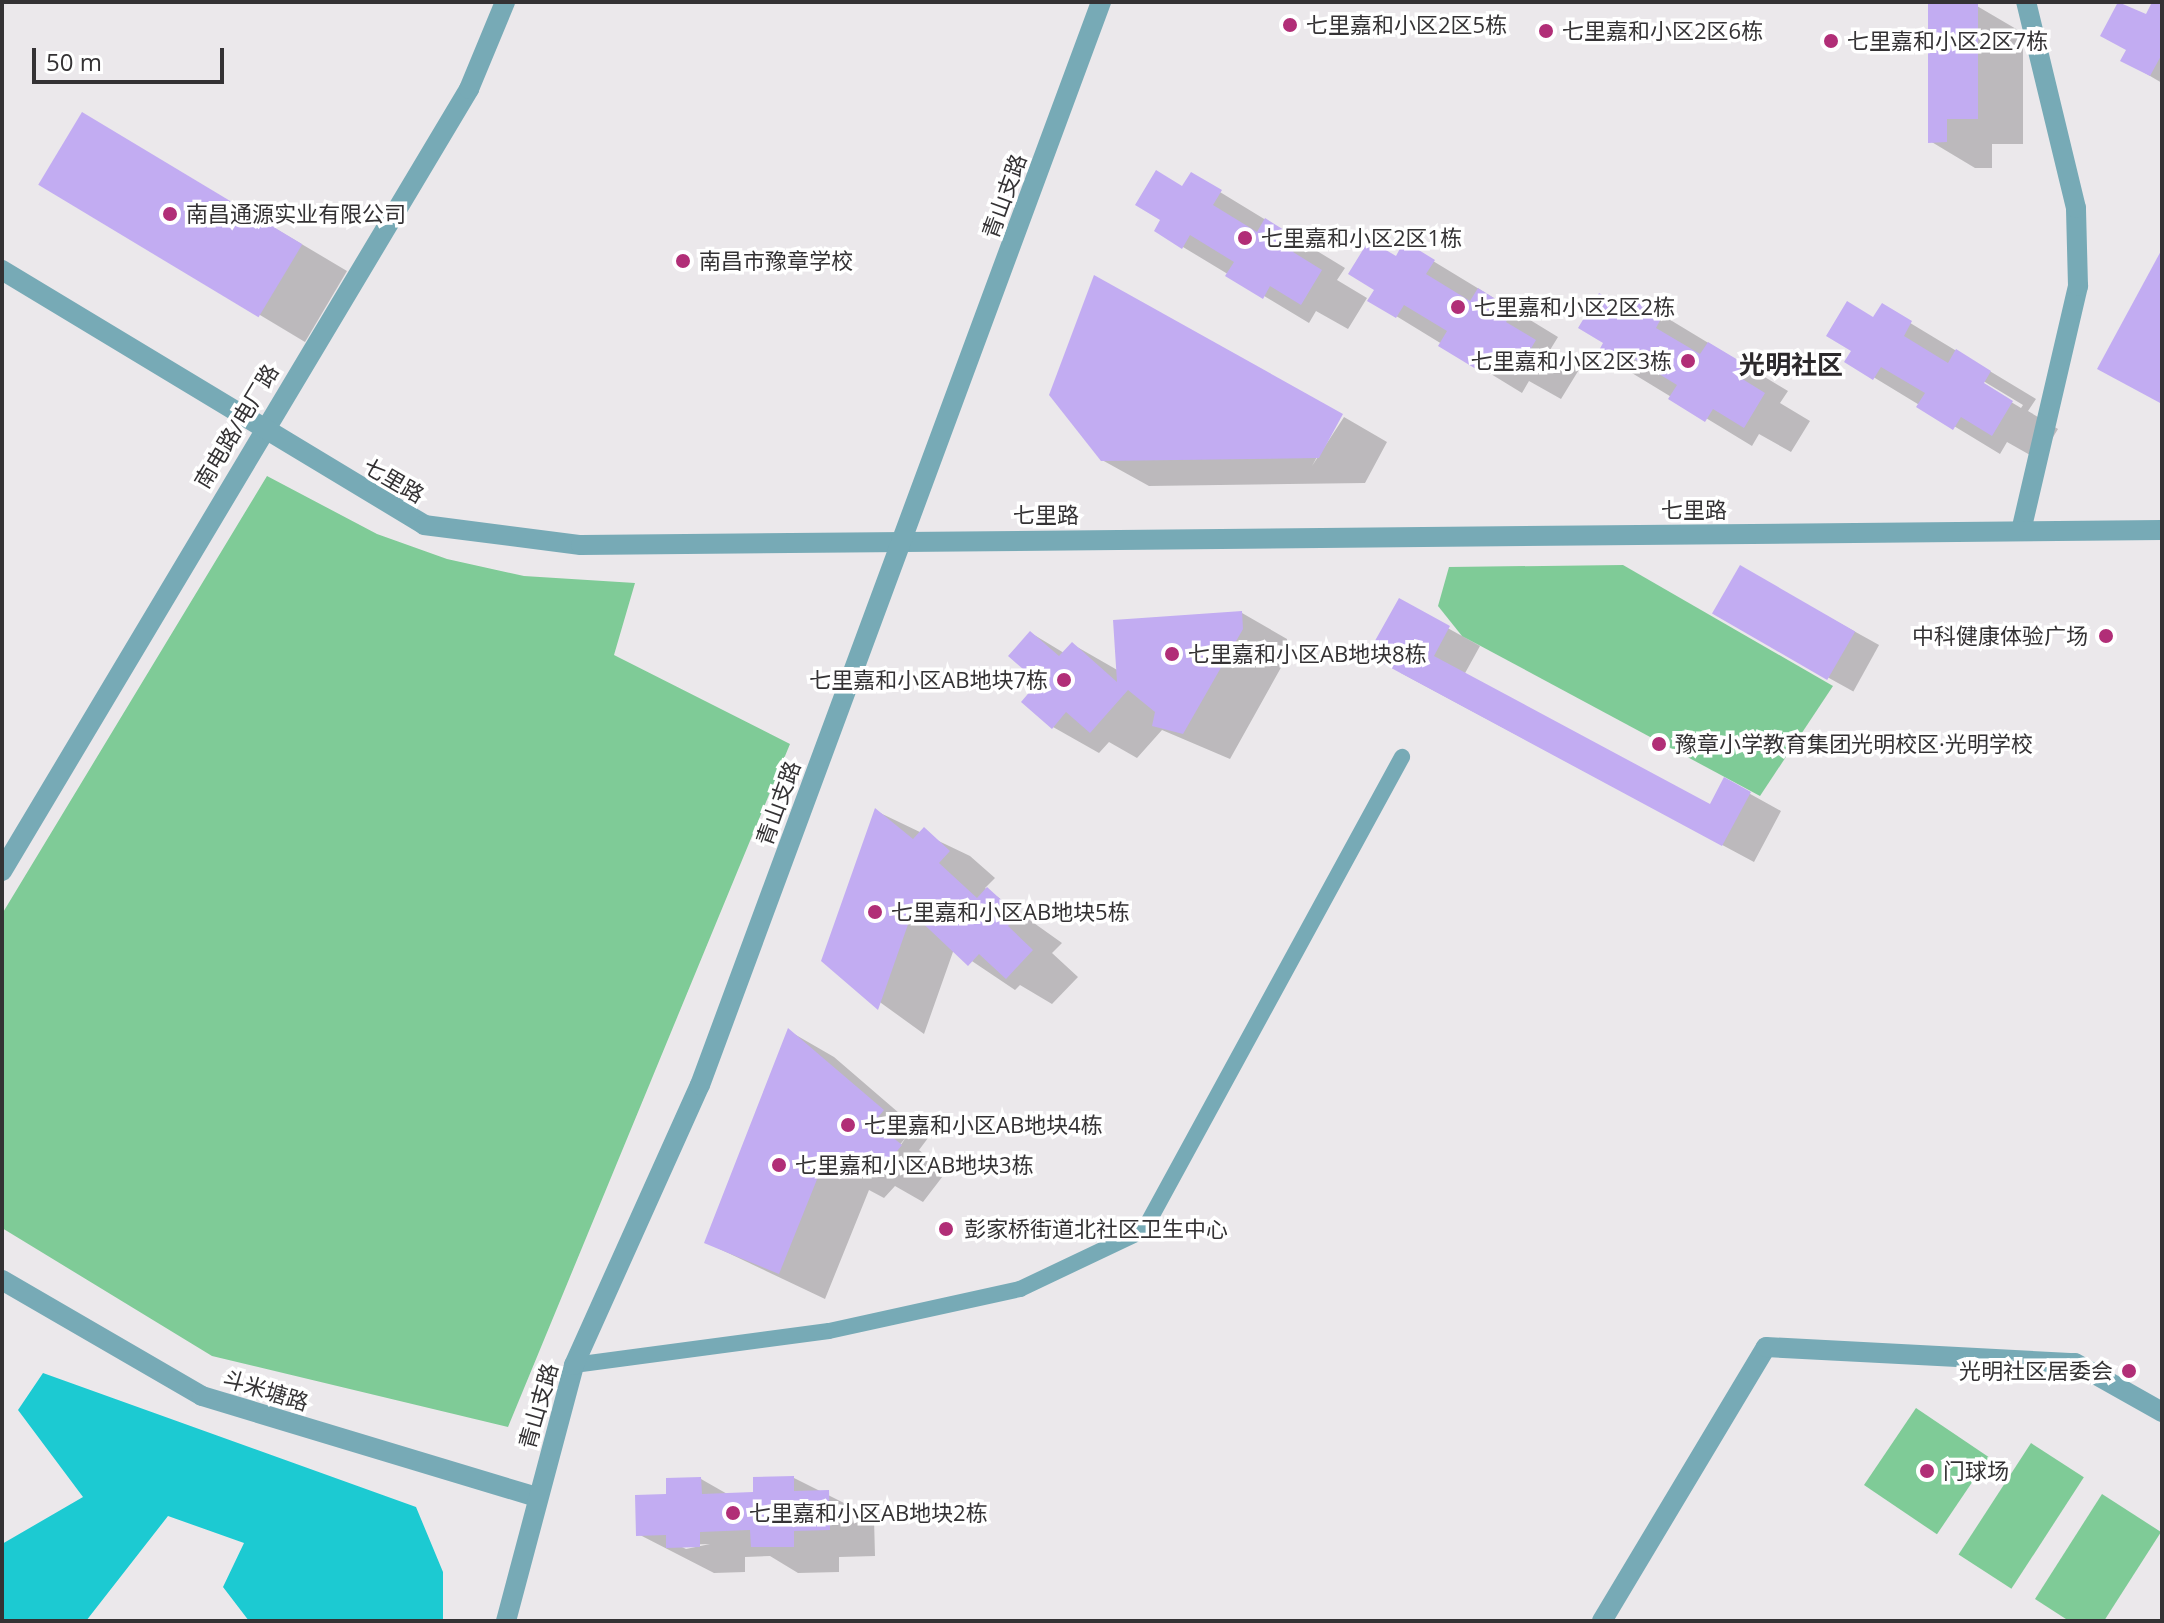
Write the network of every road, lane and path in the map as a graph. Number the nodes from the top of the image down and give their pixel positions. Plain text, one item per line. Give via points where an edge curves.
1 (505, 2) edge
2 (1101, 2) edge
3 (2026, 2) edge
4 (2, 270) edge
5 (261, 430) junction
6 (2162, 530) edge
7 (2021, 531) junction
8 (901, 540) junction
9 (1402, 757) dead end
10 (2, 871) edge
11 (2, 1280) edge
12 (574, 1365) junction
13 (2162, 1412) edge
14 (537, 1497) junction
15 (506, 1621) edge
16 (1602, 1621) edge

1 - 5 street, 南电路/电厂路 via 469,89
2 - 8 street, 青山支路
3 - 7 street via 2076,208 2078,286
4 - 5 street, 七里路
5 - 8 street, 七里路 via 424,525 581,545
5 - 10 street, 南电路/电厂路
6 - 7 street, 七里路
7 - 8 street, 七里路
8 - 12 street, 青山支路 via 700,1085
9 - 12 lane via 1144,1230 1020,1289 829,1331
11 - 14 street, 斗米塘路 via 202,1396
12 - 14 street, 青山支路
13 - 16 street via 2075,1363 1766,1347
14 - 15 street, 青山支路

